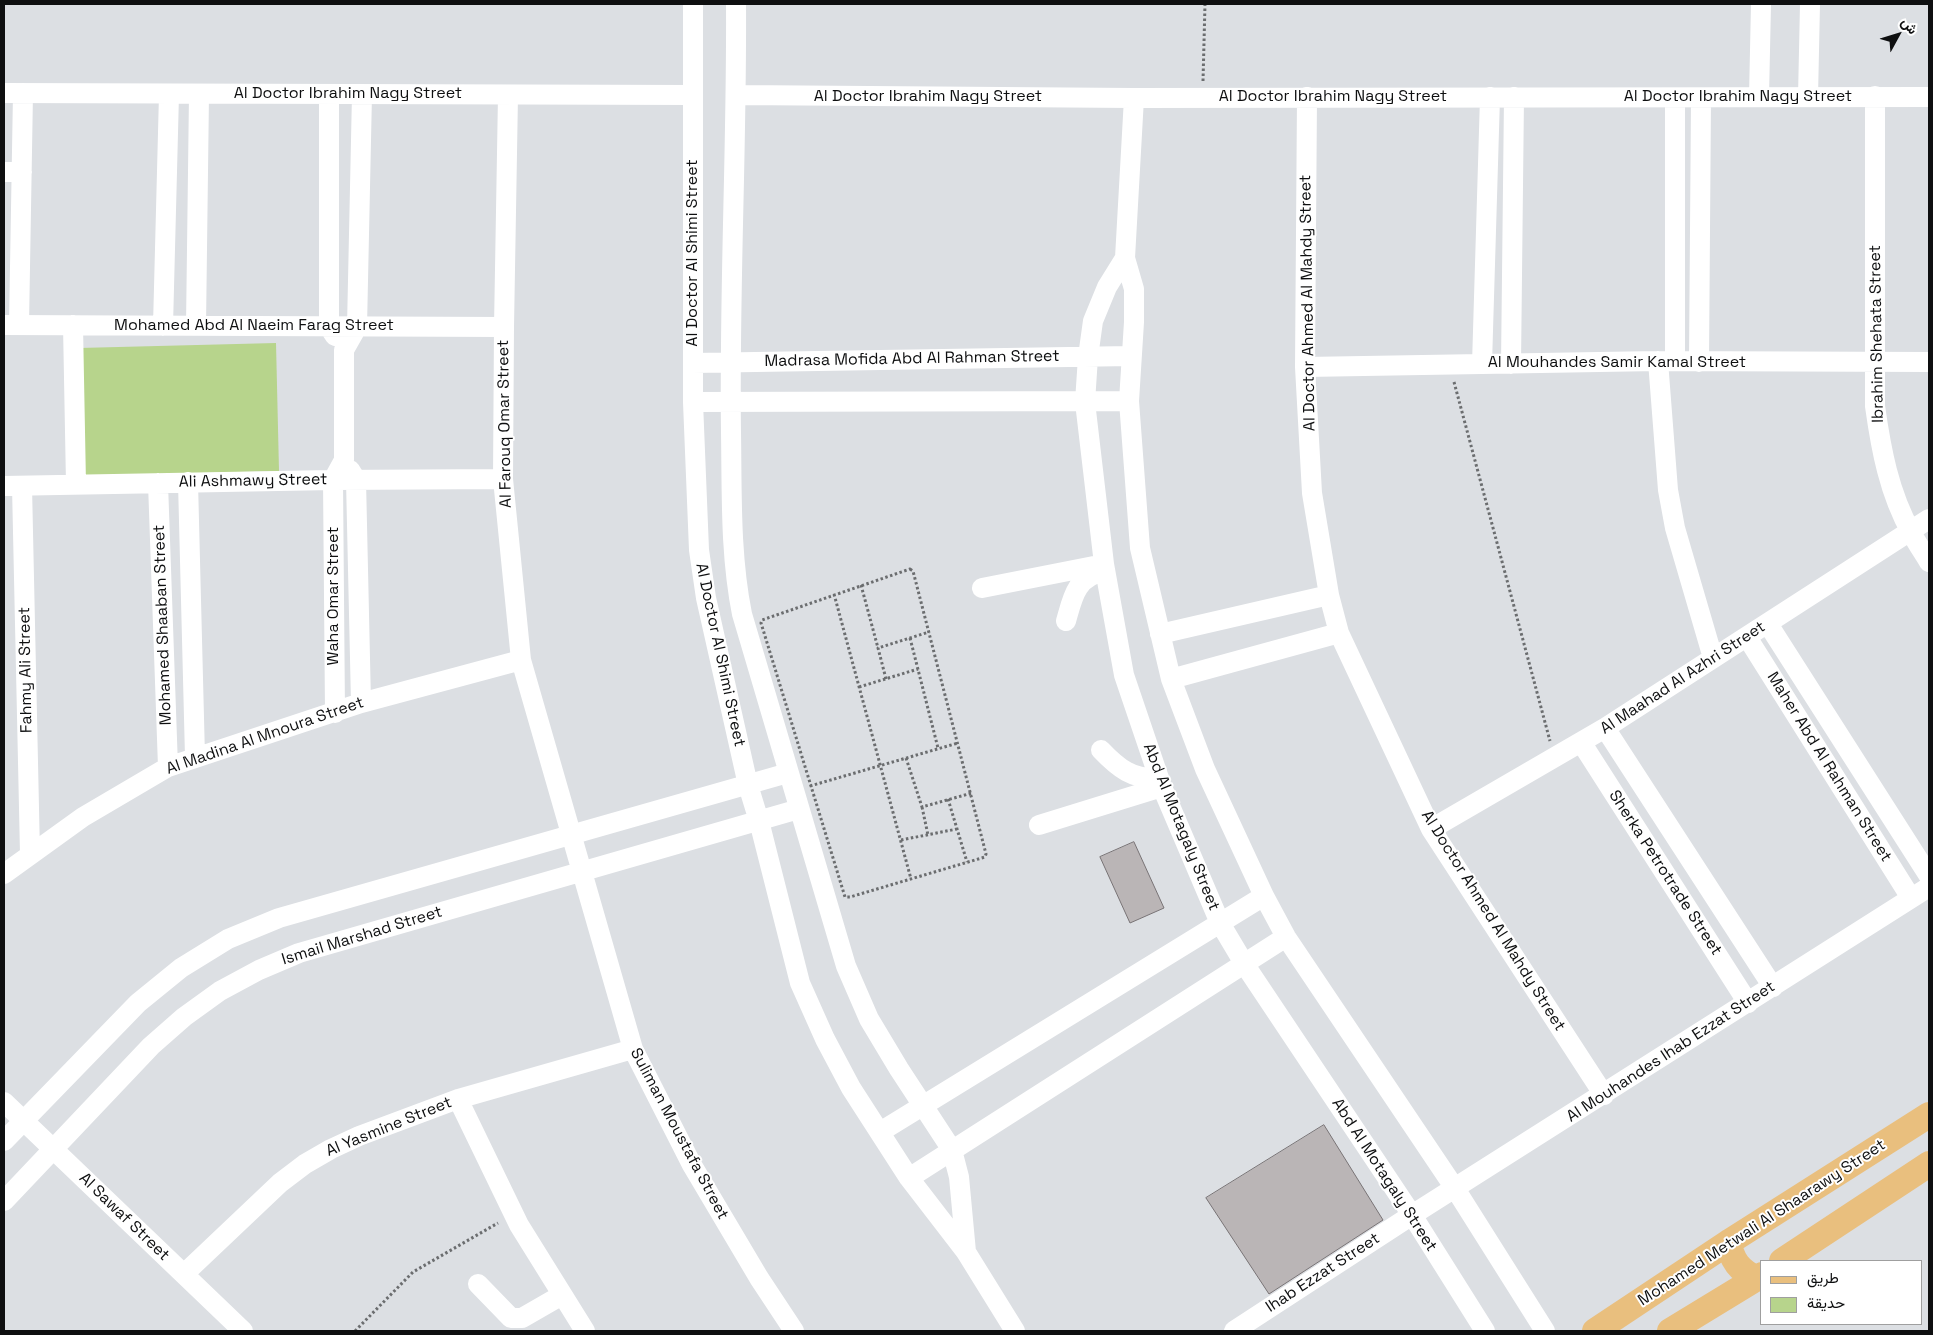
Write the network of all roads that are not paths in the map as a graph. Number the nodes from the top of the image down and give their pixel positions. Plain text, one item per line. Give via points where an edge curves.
1 (693, 4) edge
2 (736, 4) edge
3 (1761, 4) edge
4 (1810, 4) edge
5 (13, 93) edge
6 (169, 94) junction
7 (199, 94) junction
8 (362, 94) junction
9 (329, 95) junction
10 (508, 95) junction
11 (693, 95) junction
12 (737, 95) junction
13 (1808, 96) junction
14 (1875, 96) junction
15 (1307, 97) junction
16 (1490, 97) junction
17 (1514, 97) junction
18 (1759, 97) junction
19 (1929, 97) edge
20 (1134, 98) junction
21 (1675, 98) junction
22 (1701, 98) junction
23 (13, 172) edge
24 (1125, 258) junction
25 (12, 325) edge
26 (73, 325) junction
27 (163, 326) junction
28 (196, 326) junction
29 (329, 327) junction
30 (357, 328) junction
31 (504, 328) junction
32 (344, 350) junction
33 (1131, 356) junction
34 (1088, 357) junction
35 (1667, 361) junction
36 (730, 362) junction
37 (1700, 362) junction
38 (1875, 362) junction
39 (1929, 362) edge
40 (693, 363) junction
41 (1482, 364) junction
42 (1511, 364) junction
43 (1305, 367) junction
44 (730, 401) junction
45 (1129, 401) junction
46 (693, 402) junction
47 (1085, 402) junction
48 (344, 460) junction
49 (503, 479) junction
50 (333, 480) junction
51 (356, 480) junction
52 (188, 482) junction
53 (158, 483) junction
54 (76, 484) junction
55 (13, 486) edge
56 (1929, 519) edge
57 (1910, 532) junction
58 (1929, 562) edge
59 (1104, 567) junction
60 (982, 588) dead end
61 (1329, 596) junction
62 (1066, 621) dead end
63 (1768, 624) junction
64 (1339, 633) junction
65 (1160, 634) junction
66 (1747, 637) junction
67 (1713, 658) junction
68 (521, 660) junction
69 (1171, 679) junction
70 (361, 704) junction
71 (335, 712) junction
72 (1605, 728) junction
73 (1581, 742) junction
74 (1101, 750) dead end
75 (195, 757) junction
76 (168, 767) junction
77 (1160, 782) junction
78 (748, 785) junction
79 (798, 790) junction
80 (759, 821) junction
81 (1039, 825) dead end
82 (1431, 829) junction
83 (570, 836) junction
84 (30, 854) junction
85 (581, 871) junction
86 (4, 874) edge
87 (1929, 876) edge
88 (1929, 887) edge
89 (1264, 896) junction
90 (1911, 898) junction
91 (1220, 923) junction
92 (1286, 938) junction
93 (1245, 965) junction
94 (1773, 987) junction
95 (1748, 1003) junction
96 (633, 1049) junction
97 (1604, 1095) junction
98 (458, 1099) junction
99 (4, 1102) edge
100 (923, 1106) junction
101 (1929, 1115) edge
102 (23, 1121) junction
103 (880, 1132) junction
104 (4, 1141) edge
105 (54, 1150) junction
106 (952, 1150) junction
107 (1929, 1164) edge
108 (909, 1178) junction
109 (1456, 1190) junction
110 (4, 1201) edge
111 (1412, 1215) junction
112 (1729, 1242) junction
113 (966, 1252) junction
114 (1784, 1260) edge
115 (1689, 1268) junction
116 (184, 1274) junction
117 (1759, 1276) edge
118 (478, 1284) dead end
119 (562, 1295) junction
120 (1714, 1303) junction
121 (243, 1331) edge
122 (585, 1331) edge
123 (794, 1331) edge
124 (1015, 1331) edge
125 (1234, 1331) edge
126 (1485, 1331) edge
127 (1545, 1331) edge
128 (1595, 1331) edge
129 (1670, 1331) edge

1 - 11 street, Al Doctor Al Shimi Street
2 - 12 street, Al Doctor Al Shimi Street
3 - 18 street
4 - 13 street
5 - 6 street, Al Doctor Ibrahim Nagy Street
5 - 23 street
6 - 7 street, Al Doctor Ibrahim Nagy Street
6 - 27 street
7 - 9 street, Al Doctor Ibrahim Nagy Street
7 - 28 street
8 - 9 street, Al Doctor Ibrahim Nagy Street
8 - 10 street, Al Doctor Ibrahim Nagy Street
8 - 30 street
9 - 29 street
10 - 11 street, Al Doctor Ibrahim Nagy Street
10 - 31 street, Al Farouq Omar Street
11 - 40 street, Al Doctor Al Shimi Street
12 - 20 street, Al Doctor Ibrahim Nagy Street
12 - 36 street, Al Doctor Al Shimi Street
13 - 14 street, Al Doctor Ibrahim Nagy Street
13 - 18 street, Al Doctor Ibrahim Nagy Street
14 - 19 street, Al Doctor Ibrahim Nagy Street
14 - 38 street, Ibrahim Shehata Street
15 - 16 street, Al Doctor Ibrahim Nagy Street
15 - 20 street, Al Doctor Ibrahim Nagy Street
15 - 43 street, Al Doctor Ahmed Al Mahdy Street
16 - 17 street, Al Doctor Ibrahim Nagy Street
16 - 41 street
17 - 21 street, Al Doctor Ibrahim Nagy Street
17 - 42 street
18 - 22 street, Al Doctor Ibrahim Nagy Street
20 - 24 street, Abd Al Motagaly Street
21 - 22 street, Al Doctor Ibrahim Nagy Street
21 - 35 street
22 - 37 street
23 - 25 street
24 - 33 street, Abd Al Motagaly Street via 1134,289
24 - 34 street, Abd Al Motagaly Street via 1107,287 1093,320
25 - 26 street, Mohamed Abd Al Naeim Farag Street
26 - 27 street, Mohamed Abd Al Naeim Farag Street
26 - 54 street
27 - 28 street, Mohamed Abd Al Naeim Farag Street
28 - 29 street, Mohamed Abd Al Naeim Farag Street
29 - 30 street, Mohamed Abd Al Naeim Farag Street
29 - 32 street
30 - 31 street, Mohamed Abd Al Naeim Farag Street
30 - 32 street
31 - 49 street, Al Farouq Omar Street
32 - 48 street
33 - 34 street, Madrasa Mofida Abd Al Rahman Street
33 - 45 street, Abd Al Motagaly Street
34 - 36 street, Madrasa Mofida Abd Al Rahman Street
34 - 47 street, Abd Al Motagaly Street
35 - 37 street, Al Mouhandes Samir Kamal Street
35 - 42 street, Al Mouhandes Samir Kamal Street
35 - 67 street via 1668,490
36 - 40 street, Madrasa Mofida Abd Al Rahman Street
36 - 44 street, Al Doctor Al Shimi Street
37 - 38 street, Al Mouhandes Samir Kamal Street
38 - 39 street, Al Mouhandes Samir Kamal Street
38 - 57 street, Ibrahim Shehata Street via 1875,406 1881,449 1893,491
40 - 46 street, Al Doctor Al Shimi Street
41 - 42 street, Al Mouhandes Samir Kamal Street
41 - 43 street, Al Mouhandes Samir Kamal Street
43 - 61 street, Al Doctor Ahmed Al Mahdy Street via 1312,493
44 - 46 street
44 - 47 street
44 - 79 street, Al Doctor Al Shimi Street via 733,552 738,594
45 - 47 street
45 - 65 street, Abd Al Motagaly Street via 1140,548
46 - 78 street, Al Doctor Al Shimi Street via 701,574
47 - 59 street, Abd Al Motagaly Street
48 - 50 street
48 - 51 street
49 - 51 street, Ali Ashmawy Street
49 - 68 street, Al Farouq Omar Street
50 - 51 street, Ali Ashmawy Street
50 - 52 street, Ali Ashmawy Street
50 - 71 street, Waha Omar Street
51 - 70 street, Waha Omar Street
52 - 53 street, Ali Ashmawy Street
52 - 75 street, Mohamed Shaaban Street
53 - 54 street, Ali Ashmawy Street
53 - 76 street, Mohamed Shaaban Street
54 - 55 street, Ali Ashmawy Street
55 - 84 street, Fahmy Ali Street
56 - 57 street, Al Maahad Al Azhri Street
57 - 58 street, Ibrahim Shehata Street
57 - 63 street, Al Maahad Al Azhri Street
59 - 60 street
59 - 62 street via 1076,590
59 - 77 street, Abd Al Motagaly Street via 1124,675
61 - 64 street, Al Doctor Ahmed Al Mahdy Street
61 - 65 street
63 - 66 street, Al Maahad Al Azhri Street
63 - 87 street, Maher Abd Al Rahman Street
64 - 69 street
64 - 82 street, Al Doctor Ahmed Al Mahdy Street
65 - 69 street, Abd Al Motagaly Street
66 - 67 street, Al Maahad Al Azhri Street
66 - 90 street, Maher Abd Al Rahman Street
67 - 72 street, Al Maahad Al Azhri Street
68 - 70 street, Al Madina Al Mnoura Street
68 - 83 street, Al Farouq Omar Street
69 - 89 street, Abd Al Motagaly Street via 1205,769
70 - 71 street, Al Madina Al Mnoura Street
71 - 75 street, Al Madina Al Mnoura Street
72 - 73 street, Al Maahad Al Azhri Street
72 - 94 street, Sherka Petrotrade Street
73 - 82 street, Al Maahad Al Azhri Street
73 - 95 street, Sherka Petrotrade Street
74 - 77 street via 1121,770
75 - 76 street, Al Madina Al Mnoura Street
76 - 84 street, Al Madina Al Mnoura Street via 83,817
77 - 81 street
77 - 91 street, Abd Al Motagaly Street
78 - 79 street
78 - 80 street, Al Doctor Al Shimi Street
78 - 83 street
79 - 80 street, Ismail Marshad Street
79 - 100 street, Al Doctor Al Shimi Street via 846,966 869,1019
80 - 85 street, Ismail Marshad Street
80 - 103 street, Al Doctor Al Shimi Street via 800,983 824,1039
82 - 97 street, Al Doctor Ahmed Al Mahdy Street
83 - 85 street, Suliman Moustafa Street
83 - 102 street via 279,918 228,939 181,968 138,1003
84 - 86 street, Al Madina Al Mnoura Street
85 - 96 street, Suliman Moustafa Street
85 - 105 street, Ismail Marshad Street via 299,953 258,970 220,991 151,1046
88 - 90 street, Al Mouhandes Ihab Ezzat Street
89 - 91 street
89 - 92 street, Abd Al Motagaly Street
90 - 94 street, Al Mouhandes Ihab Ezzat Street
91 - 93 street, Abd Al Motagaly Street
91 - 100 street
92 - 93 street
92 - 109 street, Abd Al Motagaly Street
93 - 106 street
93 - 111 street, Abd Al Motagaly Street
94 - 95 street, Al Mouhandes Ihab Ezzat Street
95 - 97 street, Al Mouhandes Ihab Ezzat Street
96 - 98 street, Al Yasmine Street
96 - 123 street, Suliman Moustafa Street via 692,1165
97 - 109 street, Al Mouhandes Ihab Ezzat Street
98 - 116 street, Al Yasmine Street via 359,1136 305,1164 280,1183
98 - 119 street via 514,1214
99 - 102 street, Al Sawaf Street
100 - 103 street
100 - 106 street, Al Doctor Al Shimi Street
101 - 112 main road, Mohamed Metwali Al Shaarawy Street
102 - 104 street
102 - 105 street, Al Sawaf Street
103 - 108 street, Al Doctor Al Shimi Street
105 - 110 street, Ismail Marshad Street
105 - 116 street, Al Sawaf Street
106 - 108 street
106 - 113 street, Al Doctor Al Shimi Street via 959,1177
107 - 114 main road
108 - 113 street, Al Doctor Al Shimi Street
109 - 111 street, Al Mouhandes Ihab Ezzat Street
109 - 127 street, Abd Al Motagaly Street
111 - 125 street, Ihab Ezzat Street
111 - 126 street, Abd Al Motagaly Street
112 - 115 main road, Mohamed Metwali Al Shaarawy Street
112 - 117 main road via 1732,1258 1742,1271
113 - 124 street, Al Doctor Al Shimi Street
115 - 120 main road via 1708,1277 1714,1289
115 - 128 main road, Mohamed Metwali Al Shaarawy Street
116 - 121 street, Al Sawaf Street
117 - 120 main road
118 - 119 street via 510,1318 516,1319
119 - 122 street
120 - 129 main road

